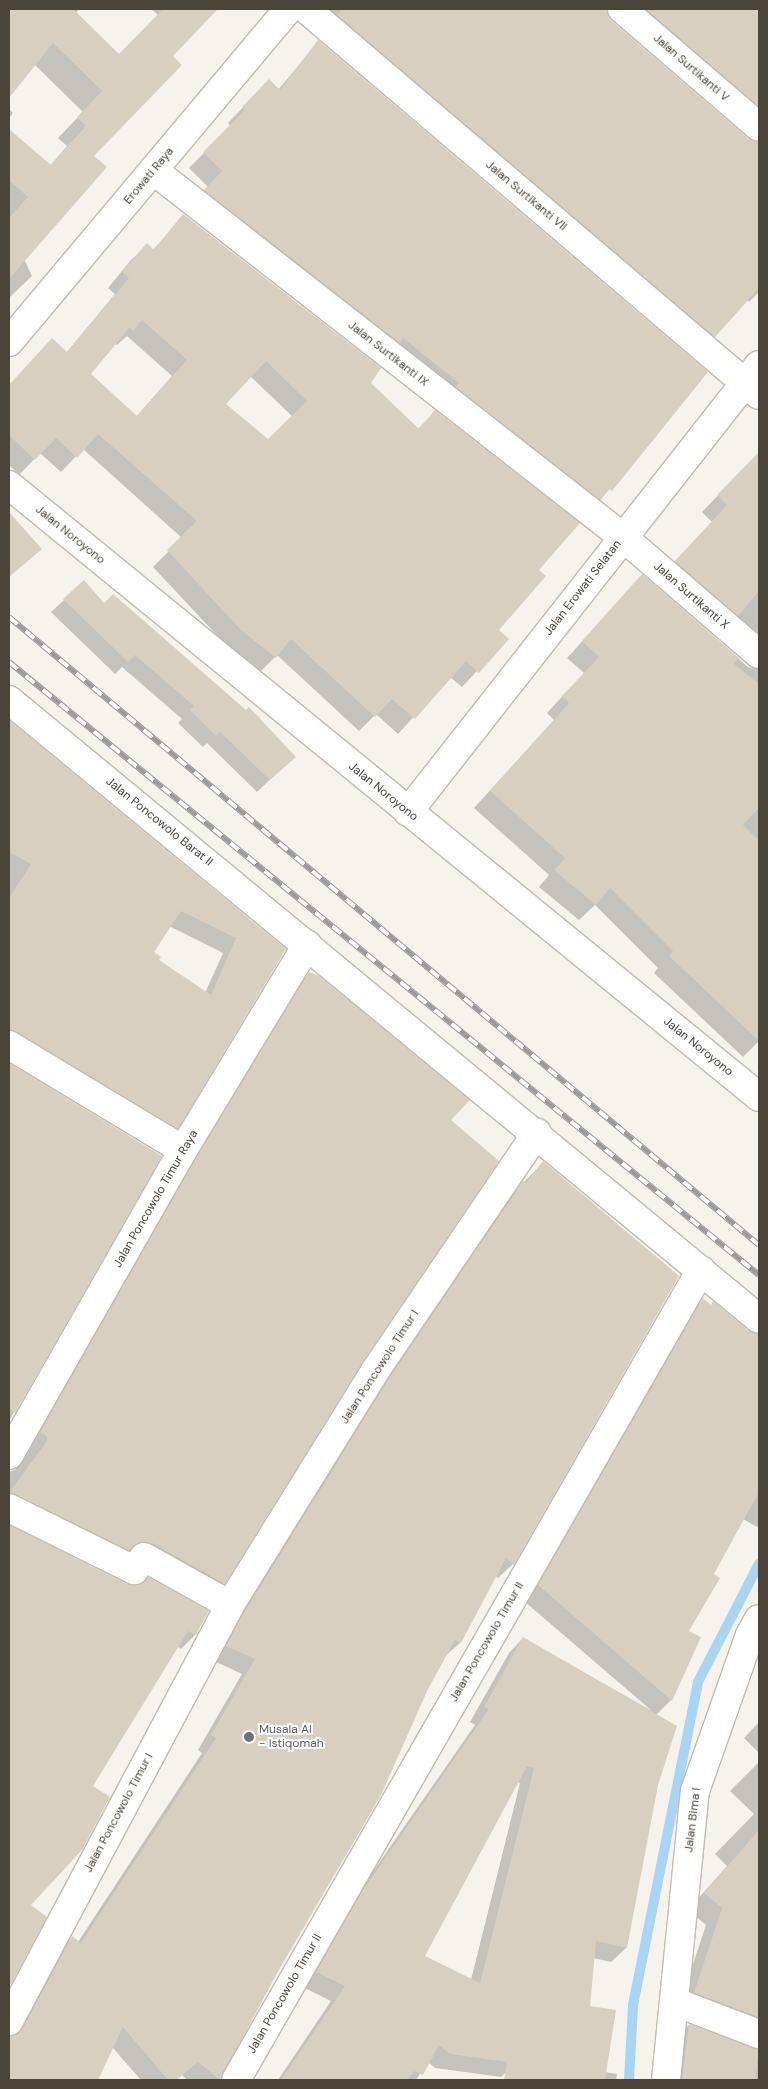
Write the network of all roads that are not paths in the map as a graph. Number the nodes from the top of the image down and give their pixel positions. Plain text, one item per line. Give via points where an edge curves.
1 (288, 9) edge
2 (306, 9) edge
3 (622, 9) edge
4 (759, 127) edge
5 (153, 170) junction
6 (9, 342) edge
7 (755, 381) edge
8 (9, 485) edge
9 (624, 538) junction
10 (759, 654) edge
11 (9, 700) edge
12 (408, 812) junction
13 (307, 945) junction
14 (9, 1045) edge
15 (759, 1097) edge
16 (537, 1133) junction
17 (183, 1150) junction
18 (702, 1270) junction
19 (759, 1319) edge
20 (13, 1438) edge
21 (9, 1508) edge
22 (230, 1605) junction
23 (759, 1619) edge
24 (675, 2002) junction
25 (9, 2021) edge
26 (759, 2034) edge
27 (236, 2080) edge
28 (666, 2080) edge

1 - 5 street, Erowati Raya
2 - 7 street, Jalan Surtikanti VII
3 - 4 street, Jalan Surtikanti V
5 - 6 street, Erowati Raya
5 - 9 street, Jalan Surtikanti IX
7 - 9 street, Jalan Erowati Selatan
8 - 12 street, Jalan Noroyono
9 - 10 street, Jalan Surtikanti X
9 - 12 street, Jalan Erowati Selatan
11 - 13 street, Jalan Poncowolo Barat II
12 - 15 street, Jalan Noroyono
13 - 16 street
13 - 17 street, Jalan Poncowolo Timur Raya
14 - 17 street
16 - 18 street
16 - 22 street, Jalan Poncowolo Timur I via 376,1371
17 - 20 street, Jalan Poncowolo Timur Raya
18 - 19 street
18 - 27 street, Jalan Poncowolo Timur II
21 - 22 street via 134,1570 144,1557
22 - 25 street, Jalan Poncowolo Timur I
23 - 24 street, Jalan Bima I via 750,1635 695,1792
24 - 26 street
24 - 28 street, Jalan Bima I

